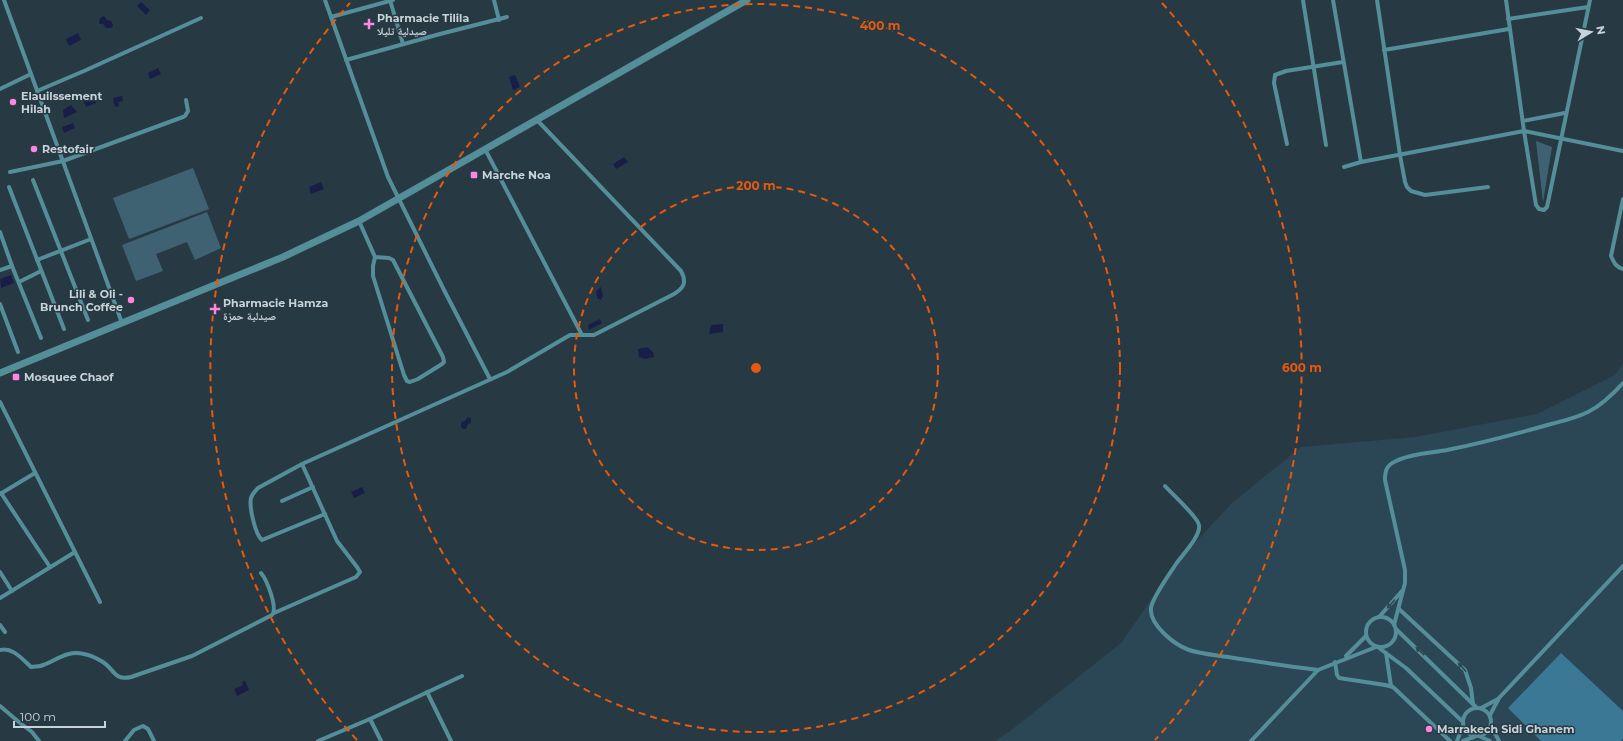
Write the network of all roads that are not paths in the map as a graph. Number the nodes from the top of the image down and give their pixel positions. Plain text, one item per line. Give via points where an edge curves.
1 (4, 0) edge
2 (325, 0) edge
3 (391, 0) edge
4 (494, 0) edge
5 (747, 0) edge
6 (1303, 0) edge
7 (1333, 0) edge
8 (1377, 0) edge
9 (1506, 0) edge
10 (1590, 0) edge
11 (1588, 7) junction
12 (331, 17) junction
13 (201, 18) dead end
14 (507, 18) dead end
15 (1508, 19) junction
16 (499, 20) junction
17 (1509, 29) junction
18 (403, 44) junction
19 (1384, 50) junction
20 (346, 60) junction
21 (1343, 62) junction
22 (1314, 67) junction
23 (31, 74) junction
24 (0, 89) edge
25 (37, 91) junction
26 (186, 100) dead end
27 (1565, 113) junction
28 (537, 120) junction
29 (1523, 121) junction
30 (1524, 131) junction
31 (1561, 139) junction
32 (1287, 144) dead end
33 (1326, 145) dead end
34 (485, 149) junction
35 (1623, 151) edge
36 (1400, 155) junction
37 (63, 161) junction
38 (1361, 162) junction
39 (1344, 167) dead end
40 (10, 172) dead end
41 (33, 180) dead end
42 (9, 187) dead end
43 (1488, 188) dead end
44 (398, 199) junction
45 (1623, 199) edge
46 (359, 222) junction
47 (0, 232) edge
48 (91, 239) junction
49 (61, 250) junction
50 (375, 257) junction
51 (37, 260) junction
52 (12, 266) junction
53 (0, 270) edge
54 (1623, 270) edge
55 (41, 271) junction
56 (18, 282) junction
57 (0, 304) edge
58 (88, 320) dead end
59 (122, 322) junction
60 (64, 329) dead end
61 (582, 335) junction
62 (41, 338) dead end
63 (18, 352) dead end
64 (0, 373) edge
65 (490, 379) junction
66 (1623, 383) edge
67 (0, 402) edge
68 (302, 464) junction
69 (35, 473) junction
70 (1165, 486) dead end
71 (313, 487) junction
72 (1, 494) edge
73 (282, 502) dead end
74 (325, 514) junction
75 (75, 552) junction
76 (1623, 566) edge
77 (50, 567) junction
78 (0, 572) edge
79 (261, 573) dead end
80 (12, 591) junction
81 (1403, 591) junction
82 (0, 598) edge
83 (100, 602) dead end
84 (1399, 609) junction
85 (274, 613) junction
86 (1379, 617) junction
87 (0, 625) edge
88 (1395, 627) junction
89 (5, 632) dead end
90 (1366, 636) junction
91 (1377, 647) junction
92 (0, 650) edge
93 (1386, 653) junction
94 (1344, 658) junction
95 (1335, 662) junction
96 (1318, 670) junction
97 (462, 676) dead end
98 (1391, 686) junction
99 (427, 692) junction
100 (1499, 698) junction
101 (1473, 704) junction
102 (0, 706) edge
103 (1479, 708) junction
104 (1490, 715) junction
105 (370, 719) junction
106 (1463, 724) junction
107 (1491, 726) junction
108 (1474, 736) junction
109 (1481, 737) junction
110 (330, 739) edge
111 (39, 741) edge
112 (125, 741) edge
113 (154, 741) edge
114 (318, 741) edge
115 (381, 741) edge
116 (451, 741) edge
117 (1251, 741) edge
118 (1450, 741) edge
119 (1456, 741) edge
120 (1463, 741) edge
121 (1490, 741) edge
122 (1500, 741) edge

1 - 23 street
2 - 12 street
3 - 12 street
3 - 18 street
4 - 16 street
5 - 28 street
6 - 22 street
7 - 21 street
8 - 19 street
9 - 15 street
10 - 11 street
11 - 15 street
11 - 27 street
12 - 20 street
13 - 25 street
14 - 16 street
15 - 17 street
16 - 18 street
17 - 19 street
17 - 29 street
18 - 20 street
19 - 36 street
20 - 44 street
21 - 22 street
21 - 38 street
22 - 32 street via 1275,74
22 - 33 street
23 - 24 street
23 - 25 street
25 - 37 street
26 - 37 street via 188,111 185,116
27 - 29 street
27 - 31 street
28 - 34 street
28 - 61 street via 684,277 684,285 674,294 594,335
29 - 30 street
30 - 31 street
30 - 31 street via 1536,205 1541,210 1547,207
30 - 36 street
31 - 35 street
34 - 44 street
34 - 61 street
36 - 38 street
36 - 43 street via 1405,182 1411,191 1417,194 1434,195
37 - 40 street
37 - 48 street
38 - 39 street
41 - 49 street
42 - 51 street
44 - 46 street
44 - 65 street
45 - 54 street via 1612,256 1614,263
46 - 50 street
46 - 59 street via 283,257
47 - 52 street
48 - 49 street
48 - 59 street
49 - 51 street
49 - 58 street
50 - 50 street via 373,276 404,375 407,380 413,381 442,364 443,356 393,260
51 - 55 street
52 - 53 street
52 - 56 street
55 - 56 street
55 - 60 street
56 - 62 street
57 - 63 street
59 - 64 street
61 - 65 street via 570,335 524,363
65 - 68 street
66 - 81 street via 1589,412 1573,418 1492,440 1402,458 1388,466 1385,480 1404,570
67 - 69 street
68 - 71 street
68 - 74 street via 255,491 251,497 258,535 264,540
69 - 72 street
69 - 75 street
70 - 96 street via 1196,519 1199,530 1151,604 1150,612 1154,622 1174,642 1191,651
71 - 73 street
71 - 74 street
72 - 77 street
74 - 85 street via 337,541 359,570 358,575
75 - 77 street
75 - 83 street
76 - 100 street
77 - 80 street
78 - 80 street
79 - 85 street via 267,584
80 - 82 street
81 - 84 street
81 -> 86 street
84 - 88 street
101 -> 84 street via 1465,670
85 - 92 street via 262,622 187,659 124,679 104,663 84,654 74,652 43,666 31,667 18,654
86 - 88 street via 1386,618
86 - 90 street via 1372,619 1367,625
87 - 89 street
88 - 91 street via 1396,636 1392,643 1386,647
101 -> 88 street
90 - 91 street via 1369,642
90 - 94 street
91 - 93 street
91 - 94 street
93 - 98 street
93 - 106 street via 1406,668
94 - 95 street
95 - 96 street
95 - 98 street via 1339,678
96 - 117 street
97 - 99 street
98 - 118 street
99 - 105 street
99 - 116 street
100 - 103 street
100 - 104 street
101 - 103 street
102 - 111 street via 32,732
103 - 104 street
103 - 106 street via 1467,712
104 - 107 street
105 - 110 street
105 - 115 street
106 - 108 street via 1467,733
106 - 119 street
107 - 109 street via 1488,733
107 - 122 street
108 - 109 street
108 - 120 street
109 - 121 street
110 - 114 street
112 - 113 street via 134,730 143,726 148,729

